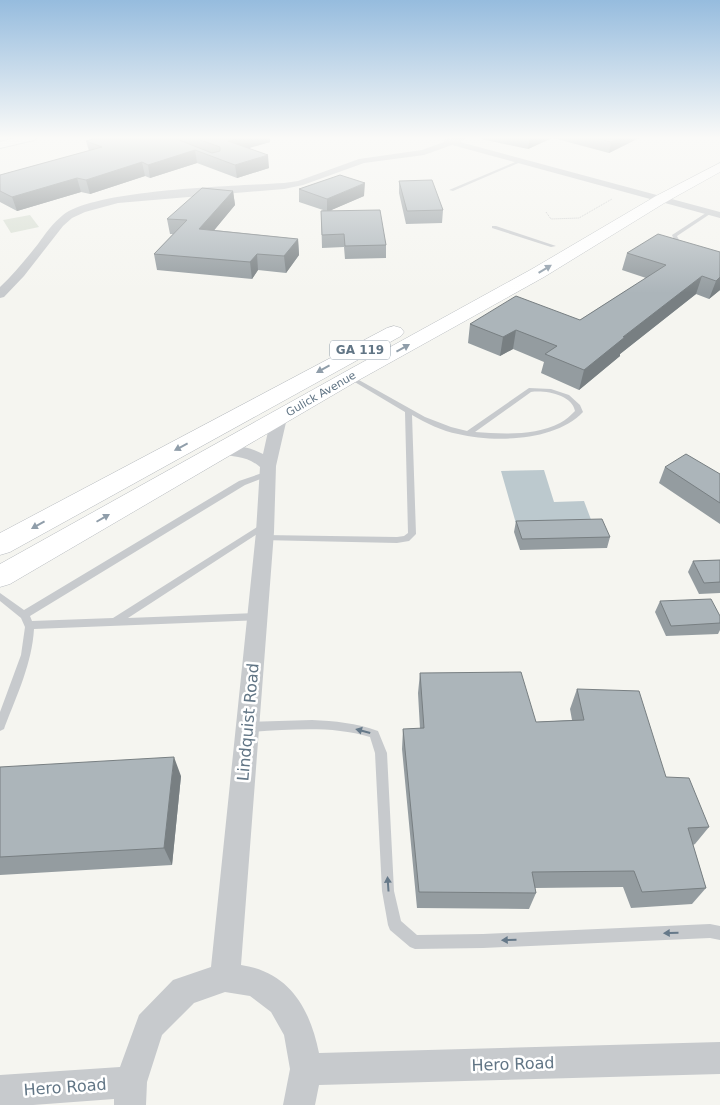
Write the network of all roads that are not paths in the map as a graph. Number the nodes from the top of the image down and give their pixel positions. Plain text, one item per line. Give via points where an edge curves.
1 (233, 190) edge
2 (627, 190) edge
3 (665, 190) edge
4 (670, 190) edge
5 (654, 197) junction
6 (715, 213) edge
7 (494, 227) dead end
8 (553, 246) junction
9 (692, 247) edge
10 (0, 294) edge
11 (350, 377) junction
12 (408, 412) junction
13 (279, 418) junction
14 (469, 432) junction
15 (224, 450) junction
16 (268, 469) junction
17 (265, 531) junction
18 (0, 545) edge
19 (0, 577) edge
20 (0, 596) edge
21 (23, 616) junction
22 (257, 617) junction
23 (115, 622) junction
24 (29, 625) junction
25 (2, 714) edge
26 (0, 726) edge
27 (247, 727) junction
28 (720, 933) edge
29 (225, 977) junction
30 (720, 1058) edge
31 (306, 1070) junction
32 (0, 1092) edge
33 (130, 1093) edge
34 (299, 1105) edge

1 - 10 street via 117,200 81,210 59,224
2 - 5 street
3 - 5 main road, Gulick Avenue / GA 119
4 - 5 main road, Gulick Avenue / GA 119
5 - 6 street
5 - 8 main road, Gulick Avenue / GA 119
11 -> 5 main road, Gulick Avenue / GA 119 via 538,273
6 - 9 lane via 674,236 677,242
7 - 8 lane
8 -> 18 main road, Gulick Avenue / GA 119
11 - 12 lane
11 - 13 main road, Gulick Avenue / GA 119
12 - 14 lane via 450,430
12 - 17 lane via 412,534 406,539
13 - 15 main road, Gulick Avenue / GA 119
13 - 16 street, Lindquist Road
14 - 14 lane via 500,437 538,433 560,426 579,412 579,408 575,402 538,388 529,390
15 - 16 street via 256,455
19 -> 15 main road, Gulick Avenue / GA 119
16 - 17 street, Lindquist Road
16 - 21 lane
17 - 22 street, Lindquist Road
17 - 23 lane
20 - 21 lane
21 - 24 lane
22 - 23 lane
22 - 27 street, Lindquist Road
23 - 24 lane
24 - 25 lane via 31,632 26,654
25 - 26 lane
28 -> 27 lane via 415,942 395,925 391,908 380,753 374,734 363,729 315,725
27 - 29 street, Lindquist Road
29 - 31 street via 256,982 282,1001 299,1031
29 - 33 street via 184,991 150,1026
30 - 31 street, Hero Road
31 - 34 street
32 - 33 street, Hero Road

